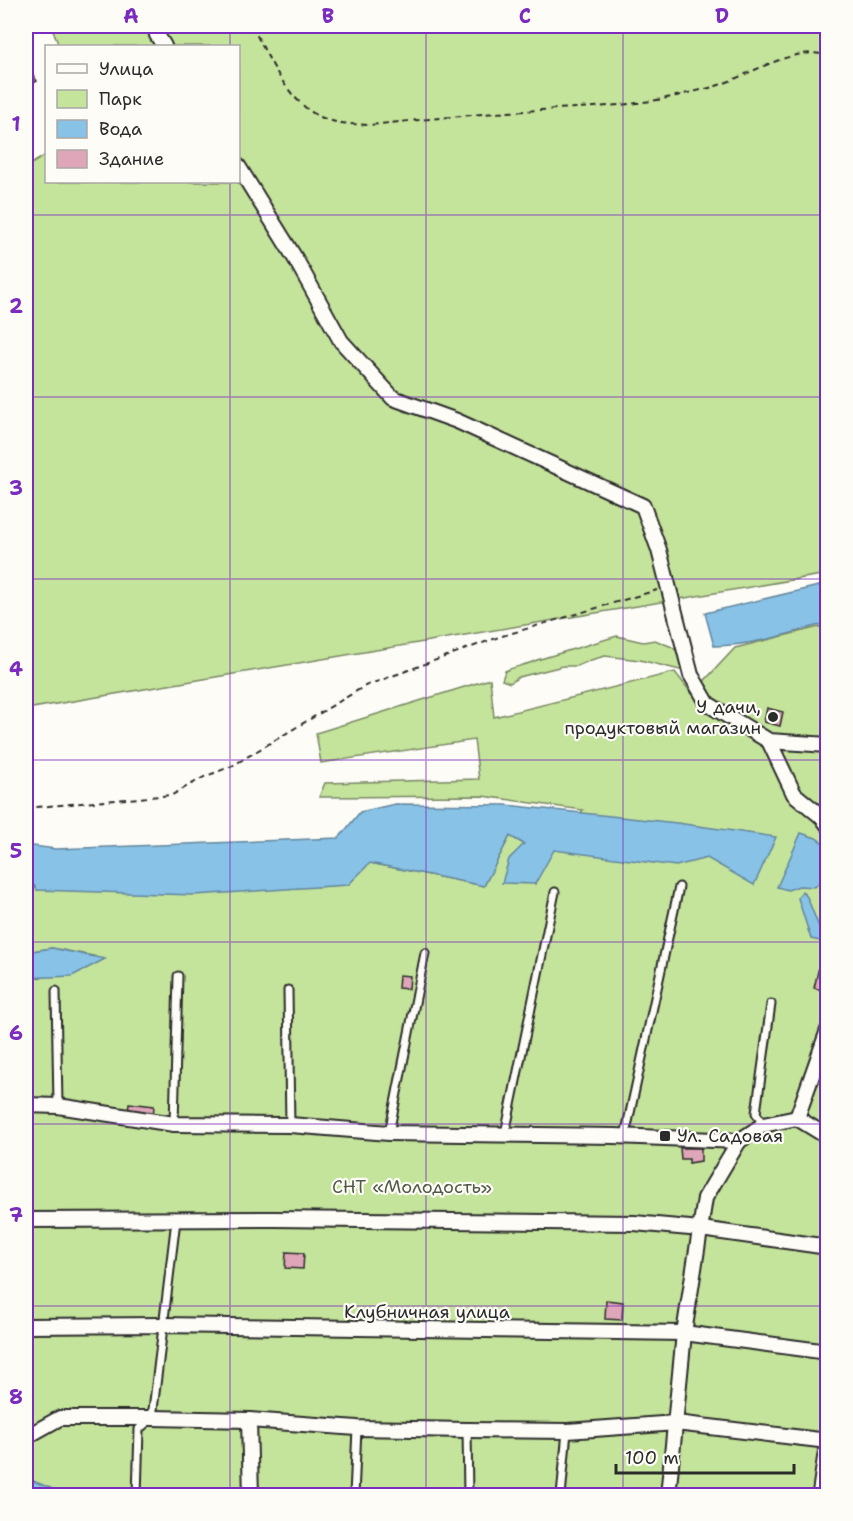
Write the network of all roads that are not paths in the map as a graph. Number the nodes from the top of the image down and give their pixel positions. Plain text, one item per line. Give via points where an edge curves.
1 (144, 26) edge
2 (158, 36) edge
3 (240, 169) edge
4 (769, 741) junction
5 (828, 745) edge
6 (828, 825) edge
7 (679, 887) dead end
8 (555, 892) dead end
9 (425, 953) dead end
10 (178, 976) dead end
11 (288, 990) dead end
12 (56, 991) dead end
13 (771, 1004) dead end
14 (828, 1030) edge
15 (26, 1105) edge
16 (58, 1106) junction
17 (797, 1118) junction
18 (174, 1124) junction
19 (290, 1125) junction
20 (763, 1125) junction
21 (389, 1133) junction
22 (505, 1134) junction
23 (625, 1136) junction
24 (828, 1137) edge
25 (739, 1141) junction
26 (26, 1220) edge
27 (176, 1220) junction
28 (701, 1229) junction
29 (828, 1247) edge
30 (162, 1325) junction
31 (26, 1326) edge
32 (684, 1333) junction
33 (828, 1352) edge
34 (153, 1418) junction
35 (249, 1420) junction
36 (676, 1423) junction
37 (357, 1428) junction
38 (467, 1430) junction
39 (567, 1431) junction
40 (26, 1437) edge
41 (826, 1440) edge
42 (137, 1496) edge
43 (250, 1496) edge
44 (354, 1496) edge
45 (468, 1496) edge
46 (561, 1496) edge
47 (668, 1496) edge
48 (816, 1496) edge

1 - 2 street
3 - 4 street via 341,341 393,398 457,421 644,506 691,675 708,704
4 - 5 street
4 - 6 street via 794,794
7 - 23 lane
8 - 22 lane
9 - 21 lane
10 - 18 lane
11 - 19 lane
12 - 16 lane
13 - 20 lane via 756,1113
14 - 17 street
15 - 16 street
16 - 18 street
17 - 20 street
17 - 24 street
18 - 19 street
19 - 21 street
20 - 25 street
21 - 22 street
22 - 23 street
23 - 25 street
25 - 28 street via 705,1198
26 - 27 street
27 - 28 street via 634,1223
27 - 30 lane
28 - 29 street
28 - 32 street
30 - 31 street, Клубничная улица
30 - 32 street, Клубничная улица
30 - 34 lane
32 - 33 street, Клубничная улица
32 - 36 street
34 - 35 street
34 - 40 street via 60,1418
34 - 42 lane via 139,1429
35 - 37 street
35 - 43 street
36 - 39 street
36 - 41 street
36 - 47 street
37 - 38 street
37 - 44 lane
38 - 39 street
38 - 45 lane
39 - 46 lane
41 - 48 lane

